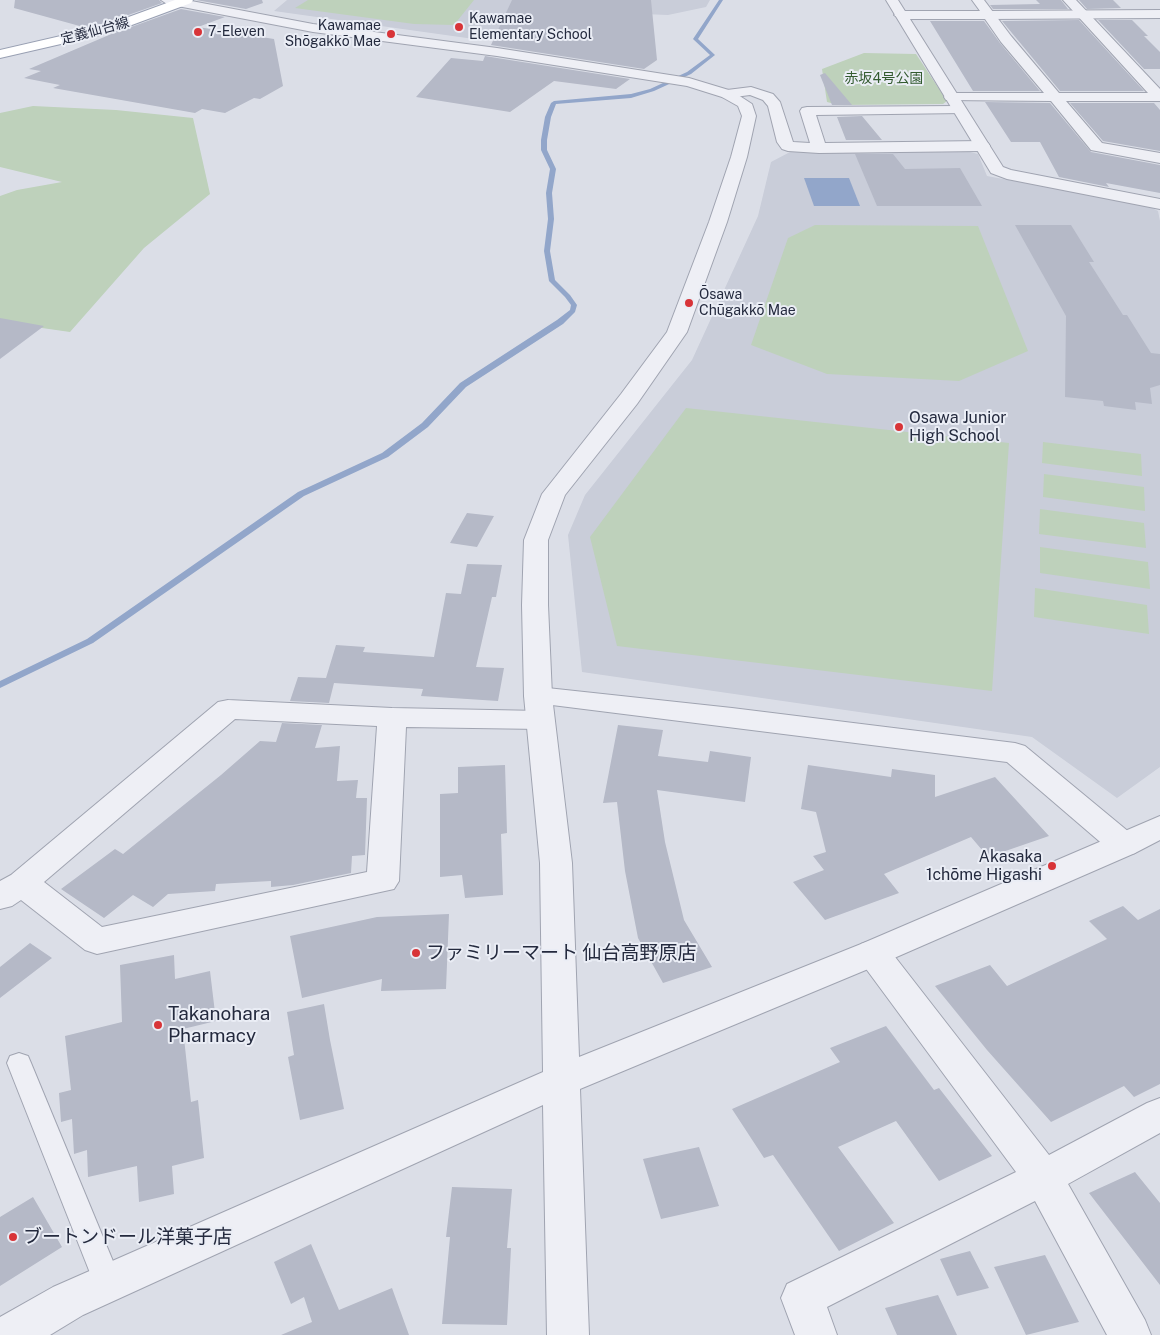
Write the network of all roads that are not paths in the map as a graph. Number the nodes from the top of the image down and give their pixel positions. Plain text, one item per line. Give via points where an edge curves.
1 (892, 0) edge
2 (978, 0) edge
3 (1069, 0) edge
4 (178, 1) edge
5 (900, 14) junction
6 (1082, 14) junction
7 (1160, 14) edge
8 (988, 15) junction
9 (0, 54) edge
10 (727, 94) junction
11 (1055, 97) junction
12 (1160, 97) edge
13 (955, 104) junction
14 (982, 146) junction
15 (819, 148) junction
16 (1160, 158) edge
17 (1160, 204) edge
18 (539, 708) junction
19 (392, 717) junction
20 (1160, 827) edge
21 (1124, 845) junction
22 (11, 890) edge
23 (873, 953) junction
24 (18, 1063) dead end
25 (562, 1080) junction
26 (1160, 1114) edge
27 (1044, 1178) junction
28 (108, 1283) junction
29 (10, 1335) edge
30 (568, 1335) edge
31 (816, 1335) edge
32 (1130, 1335) edge

1 - 5 street
2 - 8 street
3 - 6 street
4 - 9 main road, 定義仙台線 via 108,29
4 - 10 street via 313,28 690,82
5 - 8 street
5 - 13 street
6 - 7 street
6 - 8 street
6 - 12 street
8 - 11 street
10 - 15 street via 751,91 768,97 775,105 788,146
10 - 18 street via 745,104 749,116 718,222 677,332 629,400 554,494 536,540 534,606
11 - 12 street
11 - 13 street
11 - 16 street via 1097,148
13 - 14 street
13 - 15 street via 806,111
14 - 15 street
14 - 17 street via 996,170 1007,174
18 - 19 street
18 - 21 street via 732,717 1015,753
18 - 25 street via 556,863
19 - 22 street via 228,709
19 - 22 street via 383,881 97,941
20 - 21 street
21 - 23 street
23 - 25 street
23 - 27 street
24 - 28 lane
25 - 28 street
25 - 30 street
26 - 27 street
27 - 31 street via 802,1298
27 - 32 street
28 - 29 street

